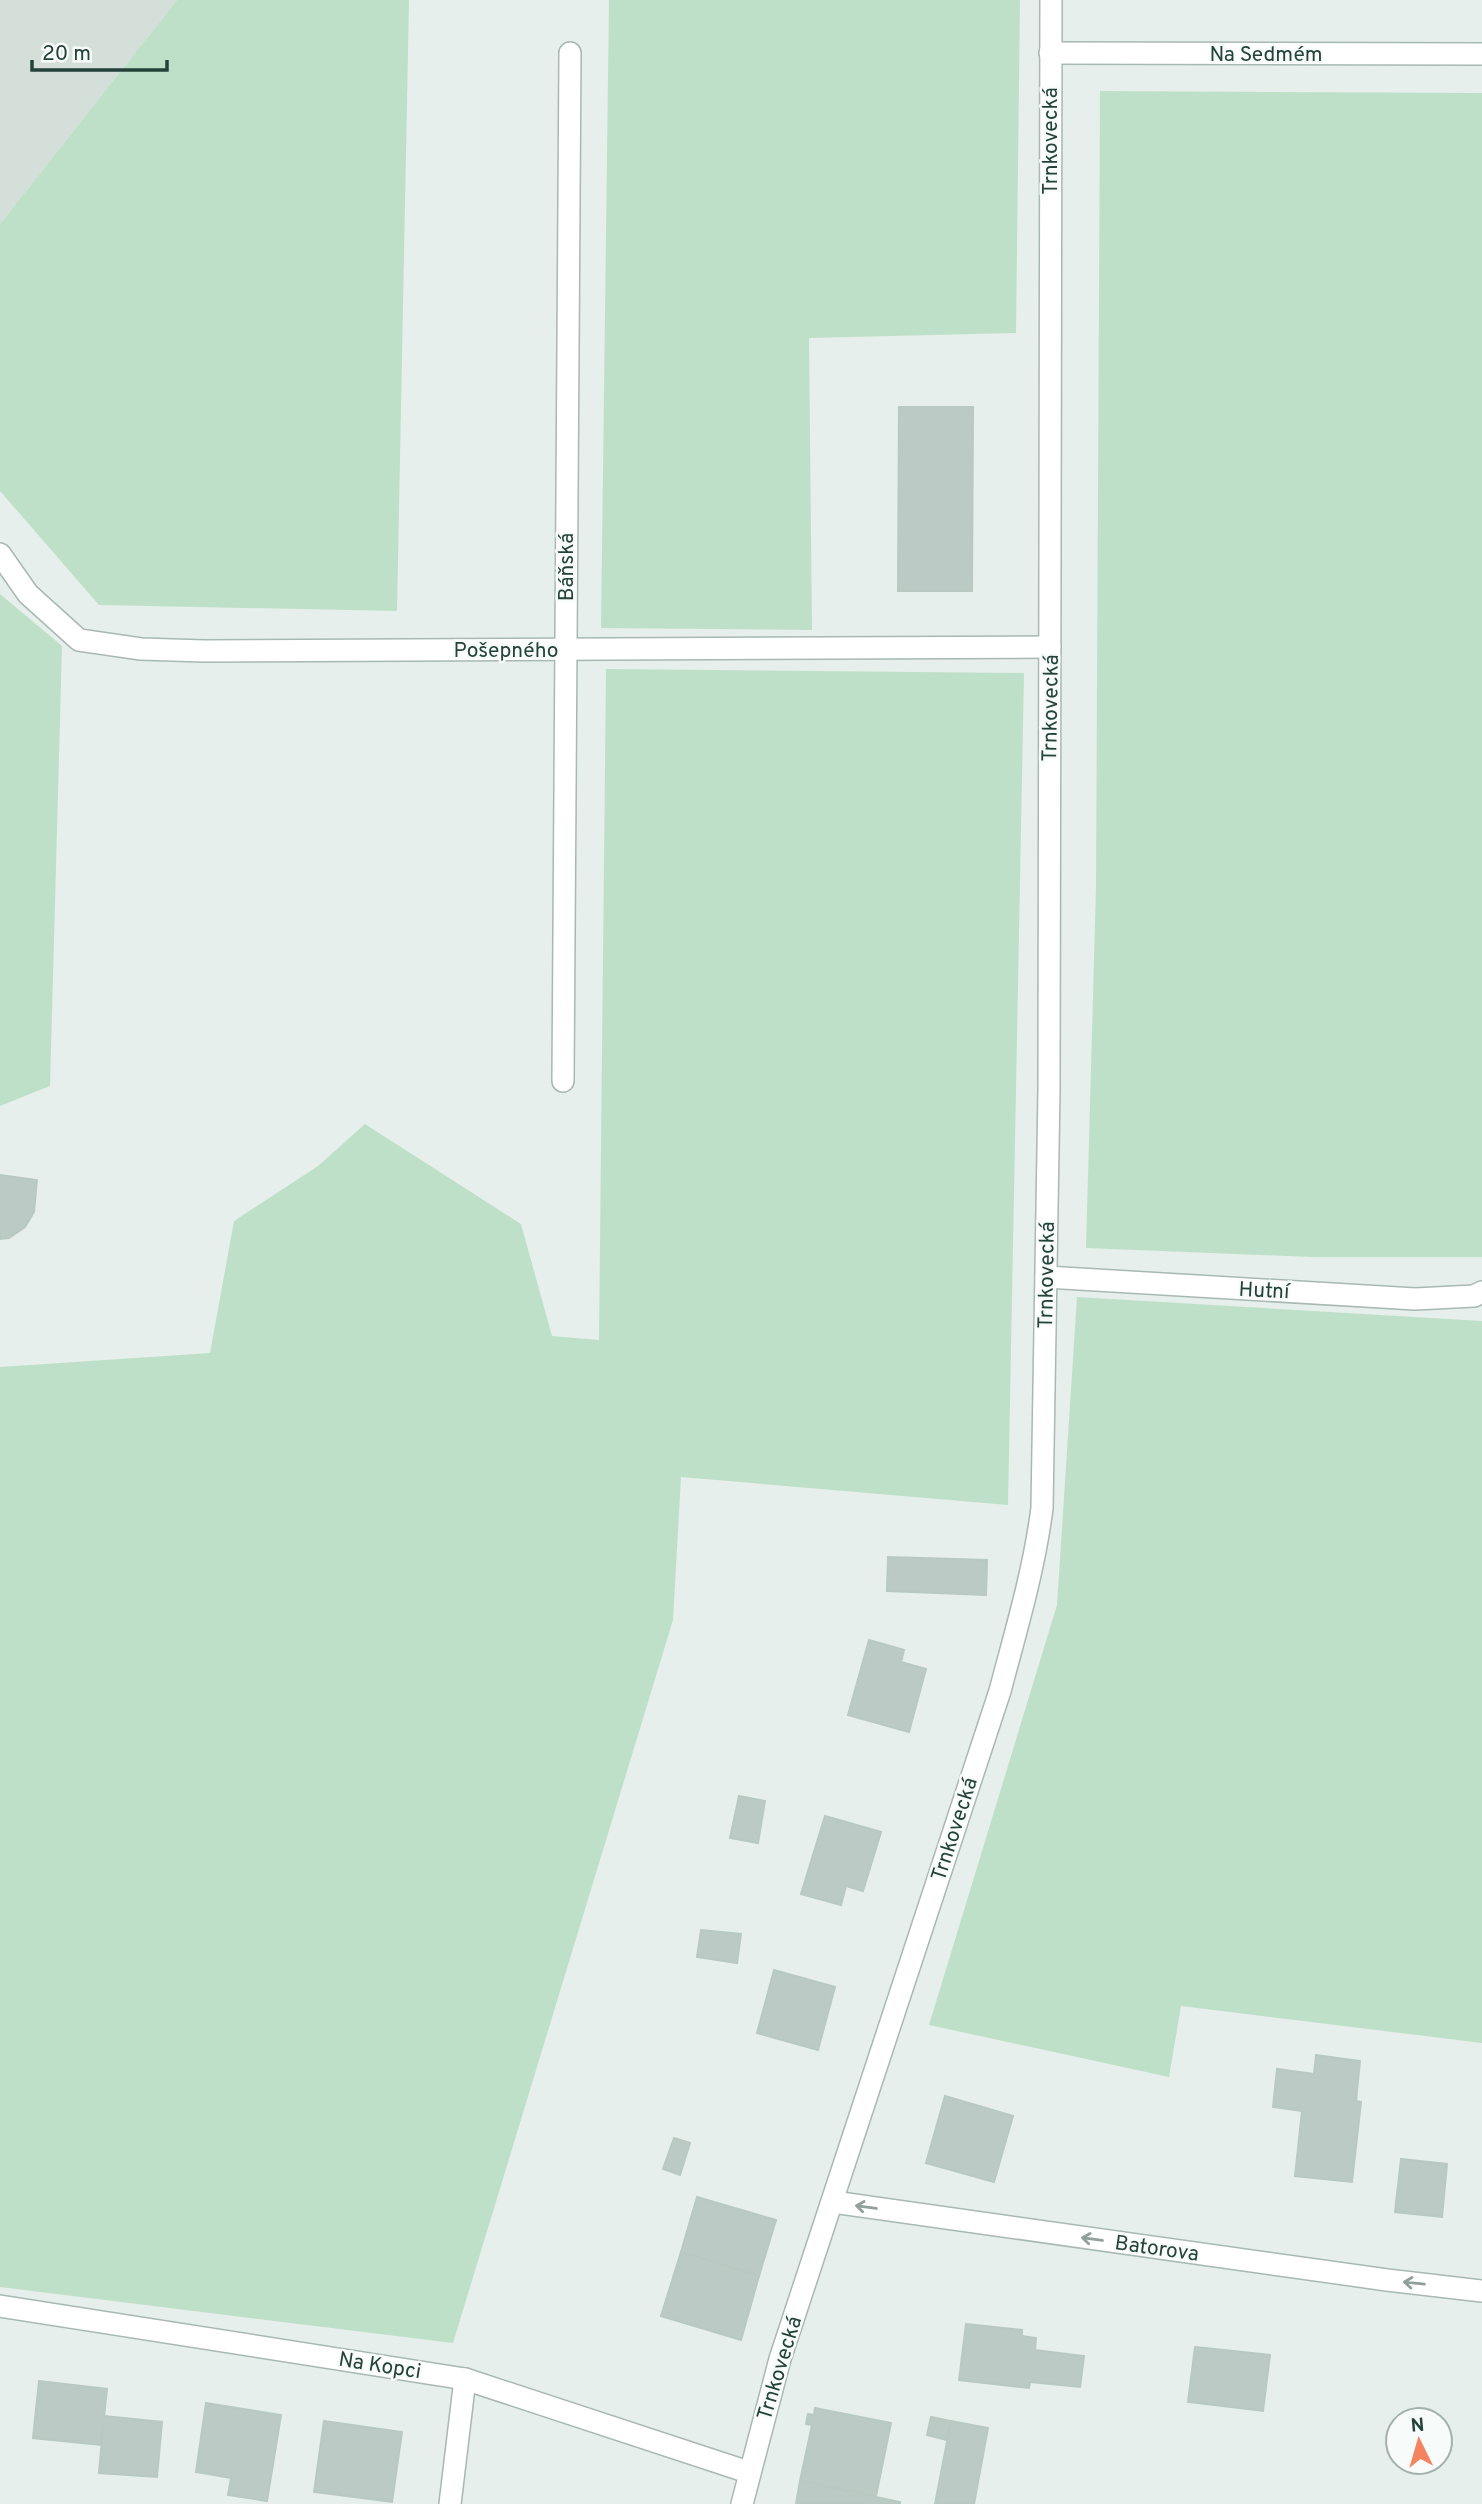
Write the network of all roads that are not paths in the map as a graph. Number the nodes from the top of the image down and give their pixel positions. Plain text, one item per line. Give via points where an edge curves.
1 (1051, 0) edge
2 (570, 53) dead end
3 (1050, 53) junction
4 (1482, 54) edge
5 (0, 554) edge
6 (1050, 647) junction
7 (565, 650) junction
8 (563, 1081) dead end
9 (1046, 1277) junction
10 (1482, 1292) edge
11 (833, 2202) junction
12 (1482, 2291) edge
13 (0, 2306) edge
14 (465, 2379) junction
15 (748, 2472) junction
16 (450, 2504) edge
17 (742, 2504) edge

1 - 3 street, Trnkovecká
2 - 7 street, Báňská
3 - 4 street, Na Sedmém
3 - 6 street, Trnkovecká
5 - 7 street, Pošepného via 28,594 79,640 141,649 204,651
6 - 7 street, Pošepného
6 - 9 street, Trnkovecká
7 - 8 street, Báňská
9 - 10 street, Hutní via 1415,1299
9 - 11 street, Trnkovecká via 1041,1508 1023,1611
12 -> 11 street, Batorova
11 - 15 street, Trnkovecká
13 - 14 street, Na Kopci
14 - 15 street, Na Kopci
14 - 16 street
15 - 17 street, Trnkovecká

